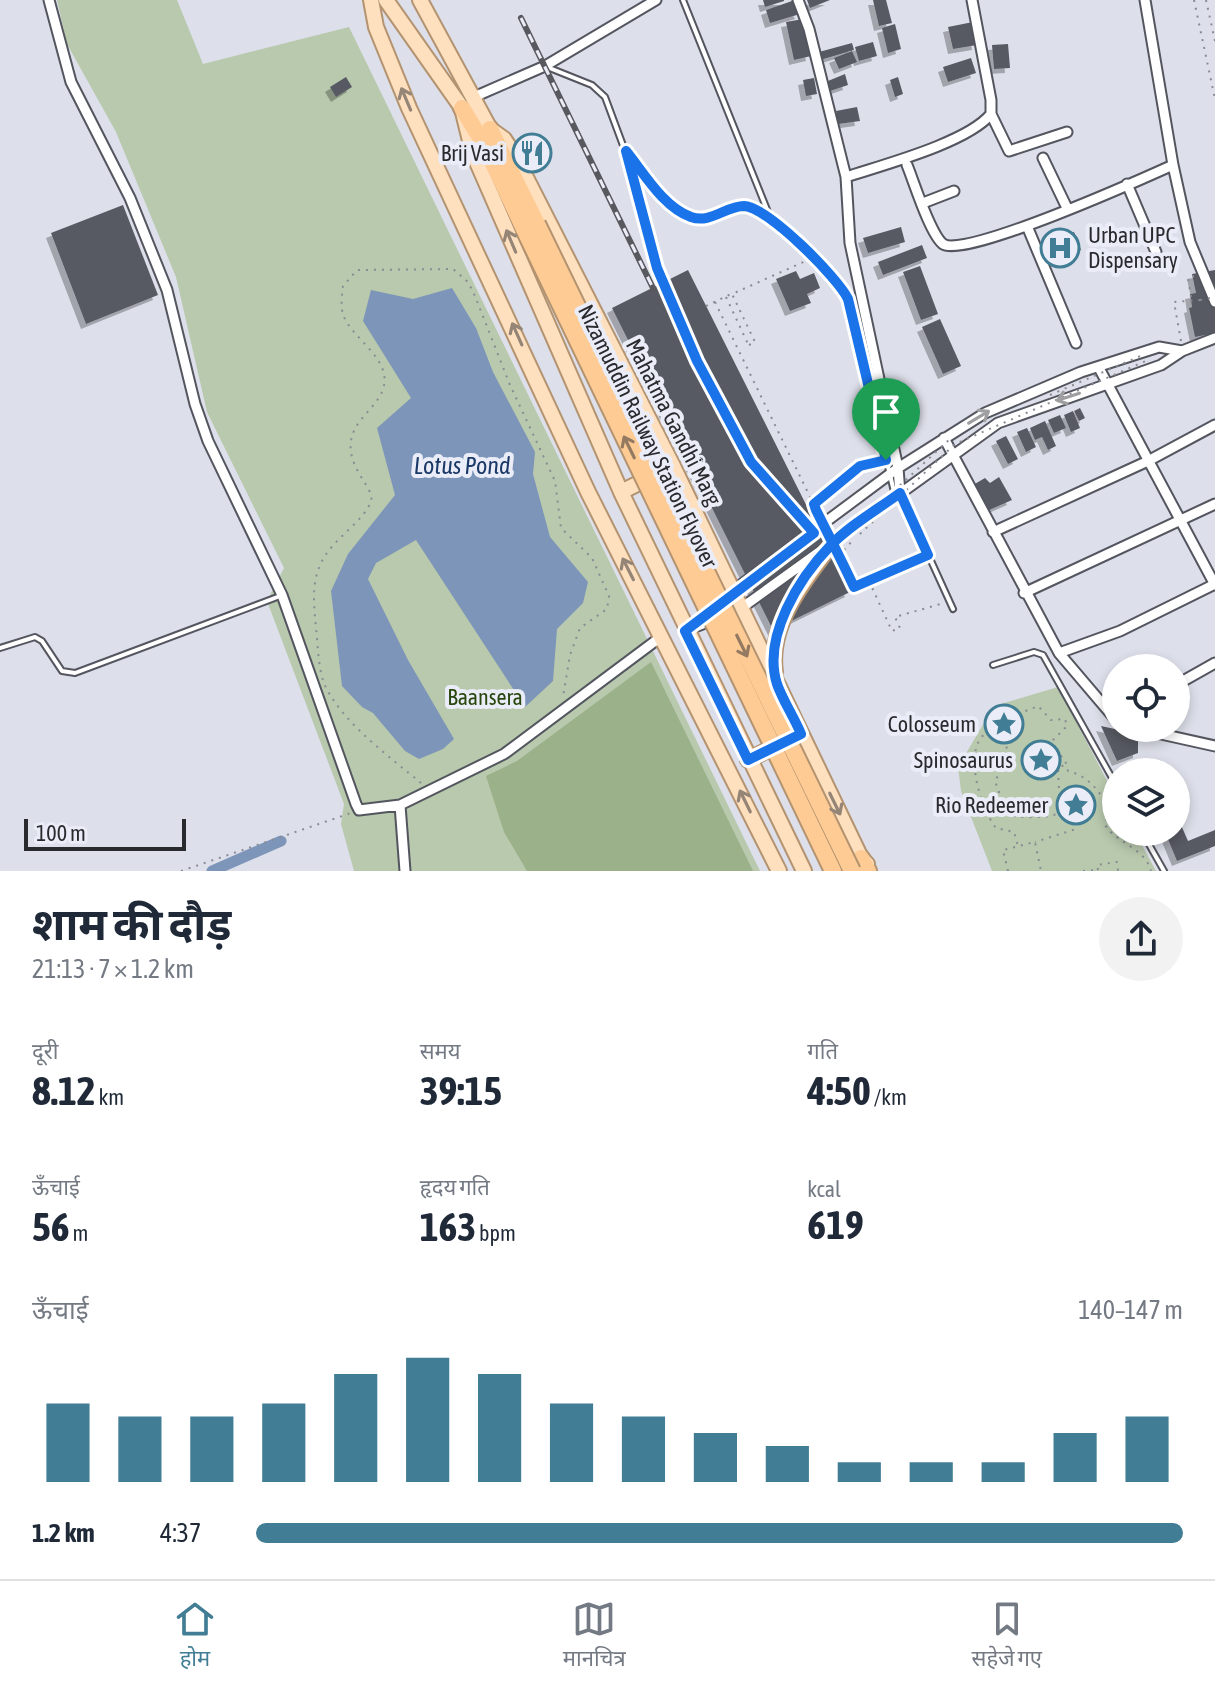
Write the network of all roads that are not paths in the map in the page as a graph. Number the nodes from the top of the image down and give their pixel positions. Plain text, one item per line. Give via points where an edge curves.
1 (49, 0) edge
2 (371, 0) edge
3 (386, 0) edge
4 (420, 0) edge
5 (656, 0) edge
6 (683, 0) edge
7 (798, 0) edge
8 (972, 0) edge
9 (1145, 0) edge
10 (545, 66) junction
11 (468, 103) junction
12 (991, 114) junction
13 (490, 129) junction
14 (1067, 132) dead end
15 (626, 151) junction
16 (1043, 158) dead end
17 (907, 165) dead end
18 (1173, 165) junction
19 (846, 177) junction
20 (1127, 184) junction
21 (954, 191) dead end
22 (923, 203) junction
23 (1067, 208) junction
24 (770, 217) junction
25 (530, 226) junction
26 (1027, 226) junction
27 (1156, 252) dead end
28 (1215, 299) edge
29 (1215, 338) edge
30 (1076, 343) dead end
31 (1182, 351) junction
32 (1099, 368) junction
33 (1110, 384) junction
34 (1215, 425) edge
35 (947, 438) junction
36 (951, 455) junction
37 (1148, 461) junction
38 (673, 466) junction
39 (893, 471) junction
40 (621, 492) junction
41 (897, 495) junction
42 (1215, 504) edge
43 (1179, 523) junction
44 (993, 532) junction
45 (814, 533) junction
46 (835, 550) junction
47 (1215, 585) edge
48 (733, 591) junction
49 (1024, 593) junction
50 (282, 595) junction
51 (741, 608) junction
52 (953, 609) dead end
53 (685, 631) junction
54 (662, 636) junction
55 (0, 648) edge
56 (1059, 653) junction
57 (1215, 663) edge
58 (993, 665) dead end
59 (1190, 677) edge
60 (777, 684) junction
61 (1102, 704) edge
62 (801, 734) junction
63 (1190, 740) edge
64 (1215, 746) edge
65 (748, 760) junction
66 (1102, 760) edge
67 (400, 805) junction
68 (1150, 846) edge
69 (860, 867) edge
70 (405, 871) edge
71 (779, 871) edge
72 (804, 871) edge
73 (833, 871) edge
74 (875, 871) edge
75 (1164, 871) edge

1 - 50 street via 71,82 130,198 167,290 208,441
54 -> 2 main road via 588,492 409,108 376,27
3 - 11 main road, Mahatma Gandhi Marg
4 - 11 main road, Mahatma Gandhi Marg
5 - 10 street
6 - 24 lane
7 - 19 street
8 - 12 street
9 - 18 street
10 - 11 street
10 - 15 lane via 592,85 605,97
11 - 13 main road, Mahatma Gandhi Marg
11 - 25 highway, Nizamuddin Railway Station Flyover via 485,146
40 -> 11 main road, Mahatma Gandhi Marg via 473,153
12 - 14 street via 1009,151
12 - 19 street via 973,129
13 - 25 highway, Nizamuddin Railway Station Flyover
13 - 38 main road, Mahatma Gandhi Marg via 515,156
15 - 24 lane via 666,200 692,218 741,206
15 - 45 lane via 657,268 697,361 751,462
16 - 23 street
17 - 22 street
18 - 20 street
18 - 28 street via 1190,242
19 - 39 street via 850,243
20 - 23 street
20 - 27 street
21 - 22 street
22 - 26 street via 944,245 964,247
23 - 26 street
24 - 39 lane via 848,299
25 -> 69 highway, Nizamuddin Railway Station Flyover, bridge
73 -> 25 highway, Nizamuddin Railway Station Flyover, bridge
26 - 30 street
29 - 31 street
31 - 32 street via 1159,347
31 - 33 street via 1168,362
32 - 33 street
35 -> 32 street via 1005,402
33 -> 36 street via 1016,414
33 - 37 street
34 - 37 street
35 - 36 street
35 - 39 street
36 - 41 street
36 - 44 street
37 - 43 street
37 - 44 street
38 - 40 main road
38 - 48 main road, Mahatma Gandhi Marg
39 - 41 street
39 - 45 street
40 - 53 main road, Mahatma Gandhi Marg
41 - 46 street
41 - 52 lane
42 - 43 street
43 - 47 street
43 - 49 street
44 - 49 street
45 - 48 street
46 - 51 street
46 - 60 main road via 805,579 784,619 775,644
47 - 56 street via 1120,631
48 - 51 main road, Mahatma Gandhi Marg
48 - 53 street
49 - 56 street
50 - 55 lane via 75,673 62,671 35,637
50 - 67 street via 359,810
51 - 53 street
51 - 60 main road, Mahatma Gandhi Marg
53 - 65 main road, Mahatma Gandhi Marg
54 - 67 street via 504,754
71 -> 54 main road
56 - 61 street
57 - 59 street
58 - 66 lane via 1034,652 1043,655
60 - 62 main road, Mahatma Gandhi Marg
62 - 65 main road
62 -> 69 main road, Mahatma Gandhi Marg
63 - 64 street
65 - 72 main road, Mahatma Gandhi Marg
67 - 70 street
68 - 75 lane
69 - 74 main road, Mahatma Gandhi Marg

